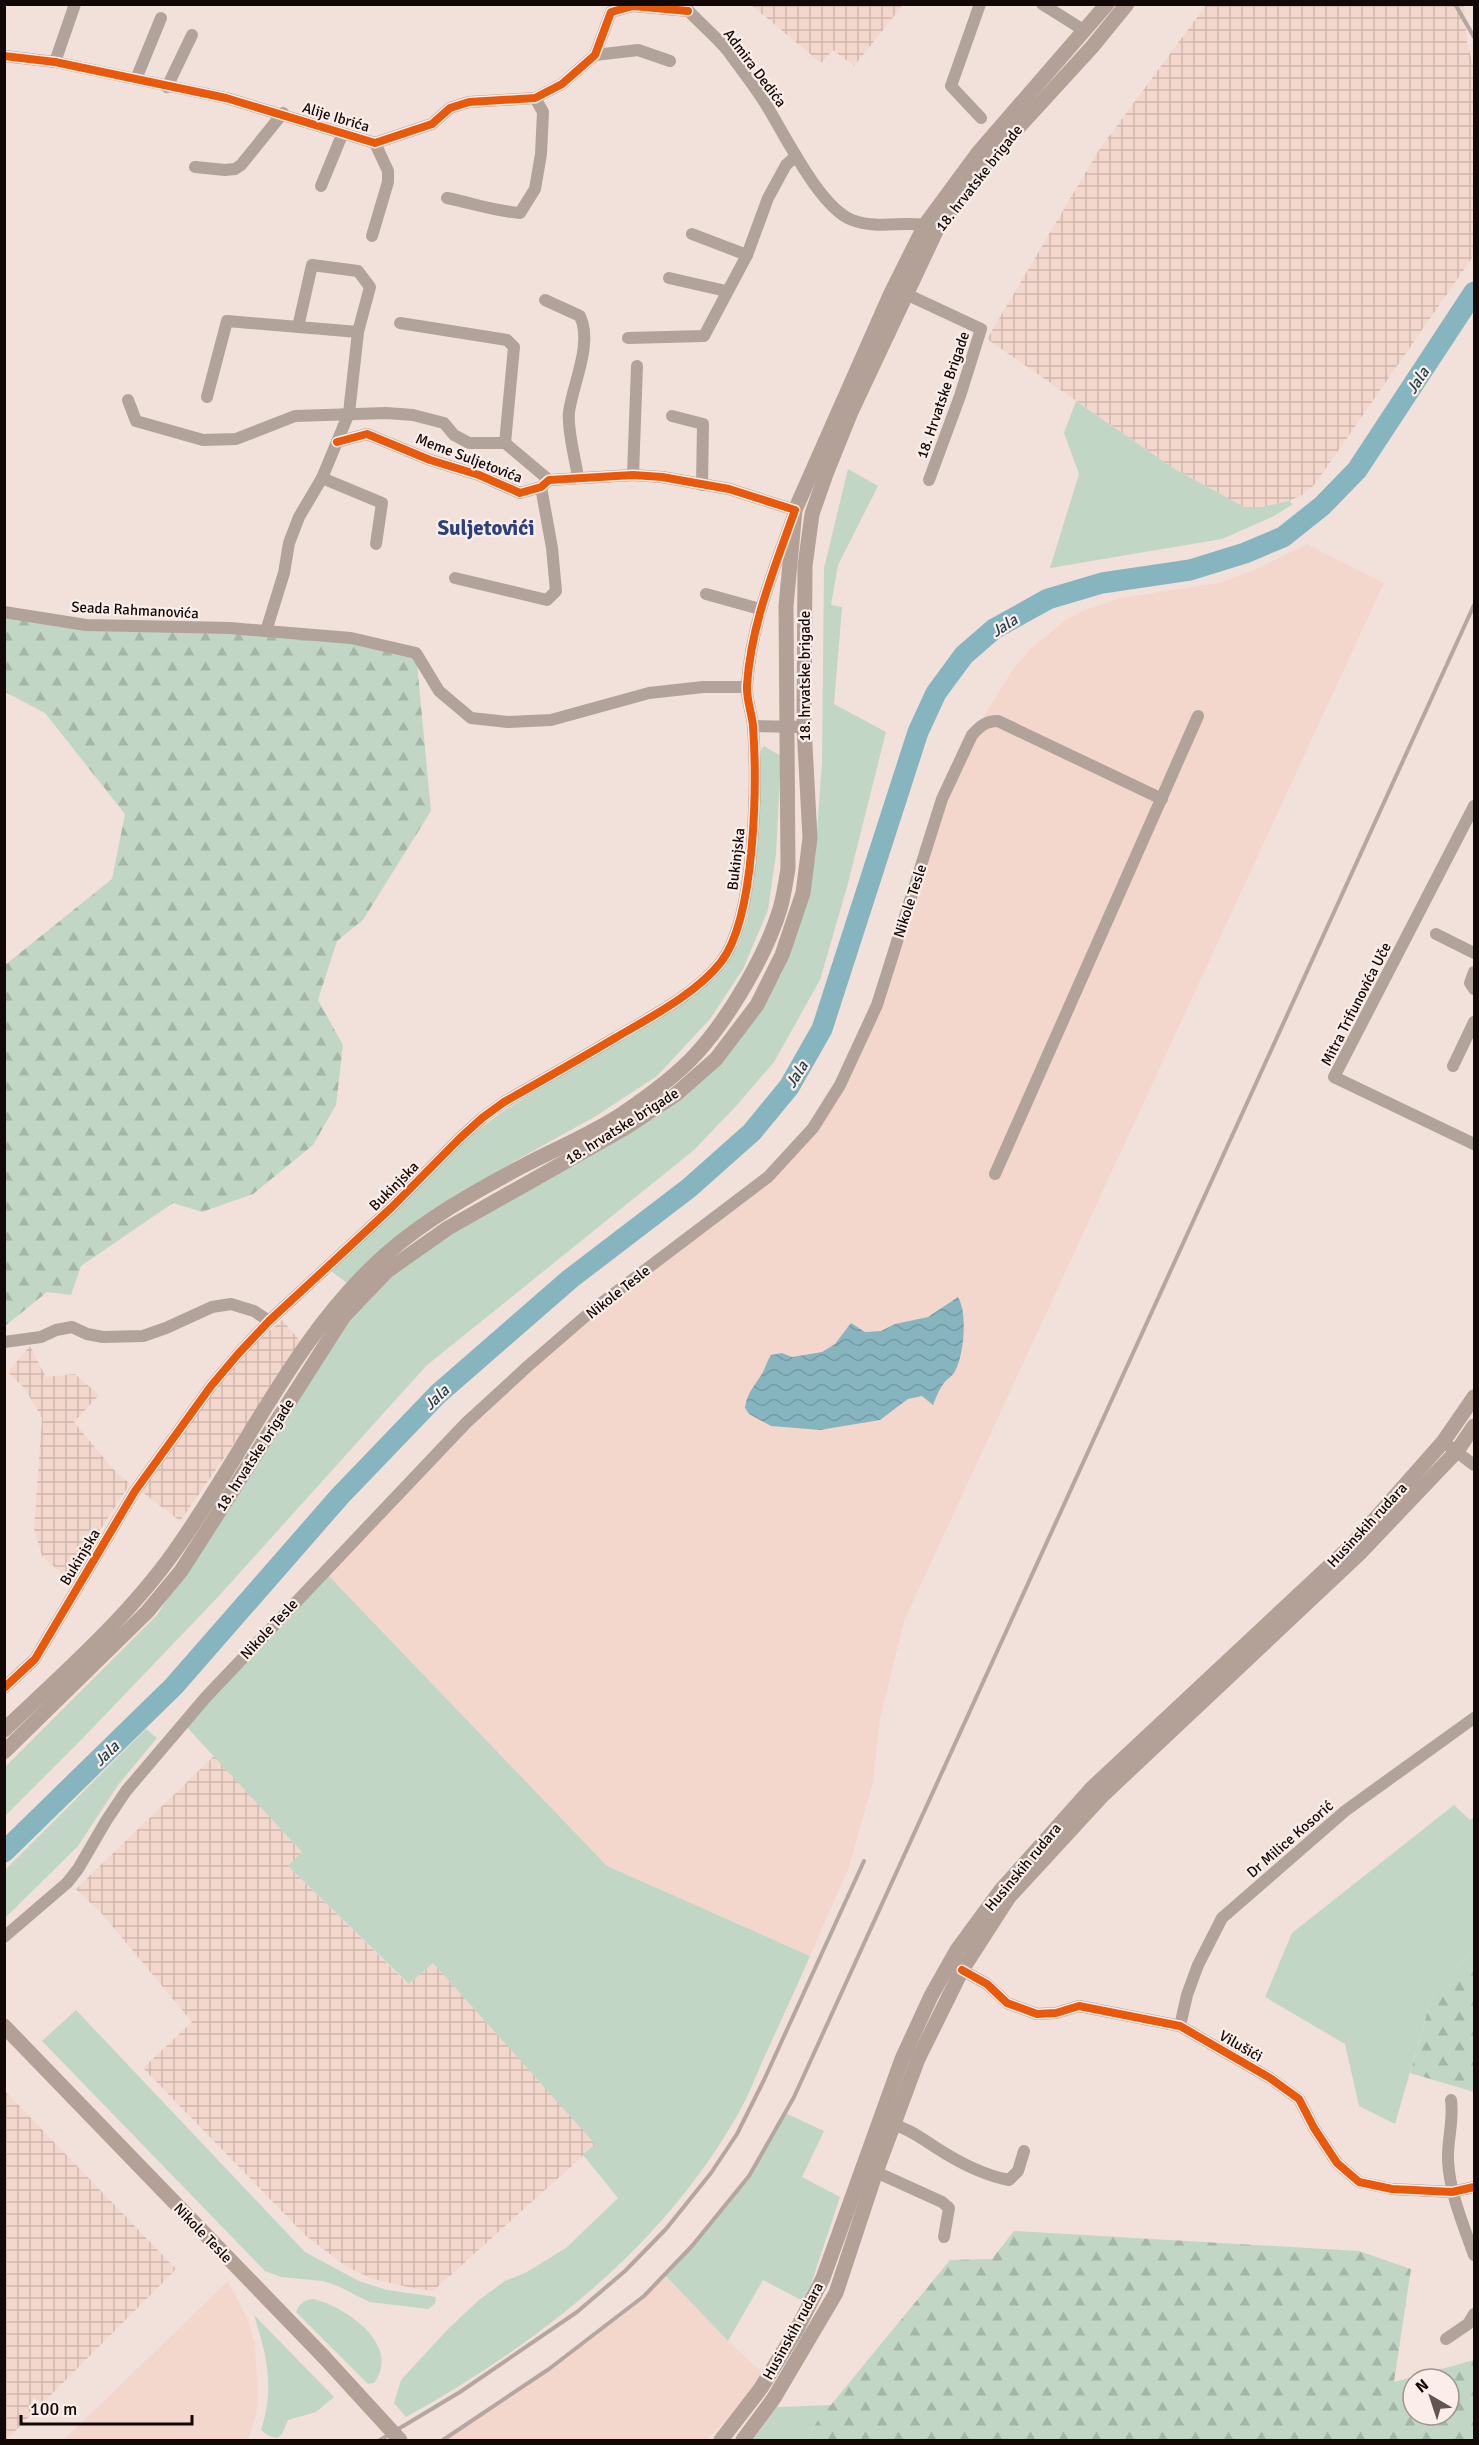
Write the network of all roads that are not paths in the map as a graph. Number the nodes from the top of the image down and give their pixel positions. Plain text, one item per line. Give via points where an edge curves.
1 (75, 4) edge
2 (980, 4) edge
3 (1042, 4) edge
4 (1107, 4) edge
5 (1127, 4) edge
6 (607, 8) edge
7 (685, 8) edge
8 (161, 18) dead end
9 (1085, 31) junction
10 (192, 35) dead end
11 (595, 55) junction
12 (4, 56) edge
13 (670, 61) dead end
14 (55, 62) junction
15 (136, 79) junction
16 (167, 87) junction
17 (535, 98) junction
18 (283, 114) junction
19 (981, 118) dead end
20 (342, 135) junction
21 (375, 143) junction
22 (796, 156) junction
23 (195, 167) dead end
24 (321, 186) dead end
25 (447, 198) dead end
26 (931, 226) junction
27 (692, 234) dead end
28 (372, 236) dead end
29 (747, 255) junction
30 (669, 278) dead end
31 (726, 291) junction
32 (906, 294) junction
33 (545, 300) dead end
34 (400, 323) dead end
35 (298, 327) junction
36 (358, 332) junction
37 (628, 338) dead end
38 (637, 366) dead end
39 (207, 397) dead end
40 (128, 400) dead end
41 (349, 414) junction
42 (672, 416) dead end
43 (337, 442) junction
44 (506, 443) junction
45 (633, 475) junction
46 (578, 477) junction
47 (322, 478) junction
48 (929, 480) dead end
49 (545, 483) junction
50 (702, 485) junction
51 (795, 510) junction
52 (376, 544) dead end
53 (455, 578) dead end
54 (706, 594) dead end
55 (760, 609) junction
56 (4, 612) edge
57 (266, 631) junction
58 (747, 687) junction
59 (1198, 716) dead end
60 (753, 726) junction
61 (787, 727) junction
62 (804, 727) junction
63 (1162, 799) junction
64 (1474, 806) edge
65 (1436, 934) dead end
66 (1474, 953) edge
67 (1474, 972) edge
68 (1474, 989) edge
69 (1474, 1022) edge
70 (1453, 1066) dead end
71 (1474, 1144) edge
72 (995, 1174) dead end
73 (269, 1321) junction
74 (4, 1342) edge
75 (1474, 1397) edge
76 (1474, 1426) edge
77 (1443, 1442) junction
78 (1468, 1457) edge
79 (4, 1688) edge
80 (1474, 1718) edge
81 (4, 1730) edge
82 (4, 1752) edge
83 (4, 1937) edge
84 (962, 1970) junction
85 (4, 2026) edge
86 (1180, 2026) junction
87 (1451, 2100) dead end
88 (894, 2125) junction
89 (1024, 2151) dead end
90 (876, 2172) junction
91 (1474, 2187) edge
92 (1452, 2192) junction
93 (944, 2237) dead end
94 (1474, 2255) edge
95 (1474, 2314) edge
96 (1446, 2339) dead end
97 (400, 2440) edge
98 (721, 2440) edge
99 (743, 2440) edge

1 - 14 street
2 - 19 street via 951,86
3 - 9 street
4 - 9 main road, 18. hrvatske brigade
5 - 26 main road, 18. hrvatske brigade
6 - 7 street, Alije Ibrića
6 - 11 street, Alije Ibrića
7 - 22 street, Admira Dedića via 726,49 764,101
8 - 15 street
9 - 26 main road, 18. hrvatske brigade via 978,153
10 - 16 street
11 - 13 street via 638,50
11 - 17 street, Alije Ibrića via 562,84
12 - 14 street, Alije Ibrića
14 - 15 street, Alije Ibrića
15 - 16 street, Alije Ibrića
16 - 18 street, Alije Ibrića
17 - 21 street, Alije Ibrića via 470,102 450,108 432,123
17 - 25 street via 543,112 541,154 535,189 520,213 496,212
18 - 20 street, Alije Ibrića
18 - 23 street, Alije Ibrića via 235,169
20 - 21 street, Alije Ibrića
20 - 24 street, Alije Ibrića
21 - 28 street, Alije Ibrića via 388,171 388,182
22 - 26 street, Admira Dedića via 827,202 850,219 874,225
22 - 29 street via 786,165 768,198
26 - 32 main road, 18. hrvatske brigade
26 - 51 main road, 18. hrvatske brigade via 853,375
27 - 29 street
29 - 31 street
30 - 31 street
31 - 37 street via 704,336
32 - 48 street, 18. Hrvatske Brigade via 981,329
32 - 62 main road, 18. hrvatske brigade via 851,412 812,514 805,566
33 - 46 street via 580,315 583,323 582,363 568,413
34 - 44 street, Meme Suljetovića via 507,340 514,347
35 - 36 street
35 - 36 street via 312,264 358,271 370,287
35 - 39 street via 226,321
36 - 41 street
38 - 45 street
40 - 41 street, Meme Suljetovića via 136,421 203,440 237,439 295,416
41 - 43 street
41 - 44 street, Meme Suljetovića via 386,413 432,419 469,442
42 - 50 street via 703,424
43 - 47 street
43 - 49 street, Meme Suljetovića via 368,434 520,493
44 - 49 street, Meme Suljetovića
45 - 46 street, Meme Suljetovića
45 - 50 street, Meme Suljetovića
46 - 49 street, Meme Suljetovića
47 - 52 street via 382,503
47 - 57 street via 289,543
49 - 53 street, Meme Suljetovića via 556,591 547,600
50 - 51 street, Meme Suljetovića via 729,489
51 - 55 street
51 - 61 main road, 18. hrvatske brigade via 786,606
54 - 55 street
55 - 58 street
56 - 57 street, Seada Rahmanovića via 86,625
57 - 58 street via 351,638 410,650 416,653 439,691 471,718 551,720 649,693
58 - 60 street
59 - 63 street
60 - 61 street
60 - 73 street, Bukinjska via 754,829 742,913 723,960 654,1016 482,1118
61 - 62 street
61 - 81 main road, 18. hrvatske brigade via 788,868 780,910 738,996 696,1054 621,1114 471,1194 423,1226 352,1285 321,1322 172,1554 137,1597
62 - 82 main road, 18. hrvatske brigade via 810,838 803,893 782,956 757,1005 716,1059 675,1095 625,1128 448,1227 387,1271 344,1316 181,1571 147,1612
63 - 72 street
63 - 83 street, Nikole Tesle via 1004,723 989,721 979,727 942,799 877,1005 840,1085 813,1128 768,1177 595,1308 466,1423 206,1697 126,1791 67,1883
64 - 71 street, Mitra Trifunovića Uče via 1334,1077
65 - 66 street
67 - 68 street via 1470,983
69 - 70 street
73 - 74 street via 244,1306 231,1304 212,1307 143,1336 103,1337 72,1327 42,1337
73 - 79 street, Bukinjska via 211,1386 154,1464 35,1659
75 - 77 main road, Husinskih rudara
76 - 78 main road, Husinskih rudara
77 - 78 street
77 - 98 main road, Husinskih rudara via 1352,1545 1092,1788 1001,1890 957,1950 902,2059 823,2278 761,2388
78 - 84 main road, Husinskih rudara via 1103,1795 1009,1897
80 - 86 street, Dr Milice Kosorić via 1345,1811 1222,1918 1198,1965
84 - 86 street, Vilušići via 987,1984 1007,2003 1037,2014 1079,2006
84 - 88 main road, Husinskih rudara via 918,2060
85 - 97 main road, Nikole Tesle, bridge
86 - 92 street, Vilušići via 1299,2099 1337,2163 1359,2182 1392,2189
87 - 92 street via 1448,2160
88 - 89 street via 963,2164 999,2178 1009,2180 1018,2171
88 - 90 main road, Husinskih rudara
90 - 93 street via 949,2208
90 - 99 main road, Husinskih rudara via 836,2293 774,2398
91 - 92 street, Vilušići
92 - 94 street
95 - 96 street via 1468,2324

